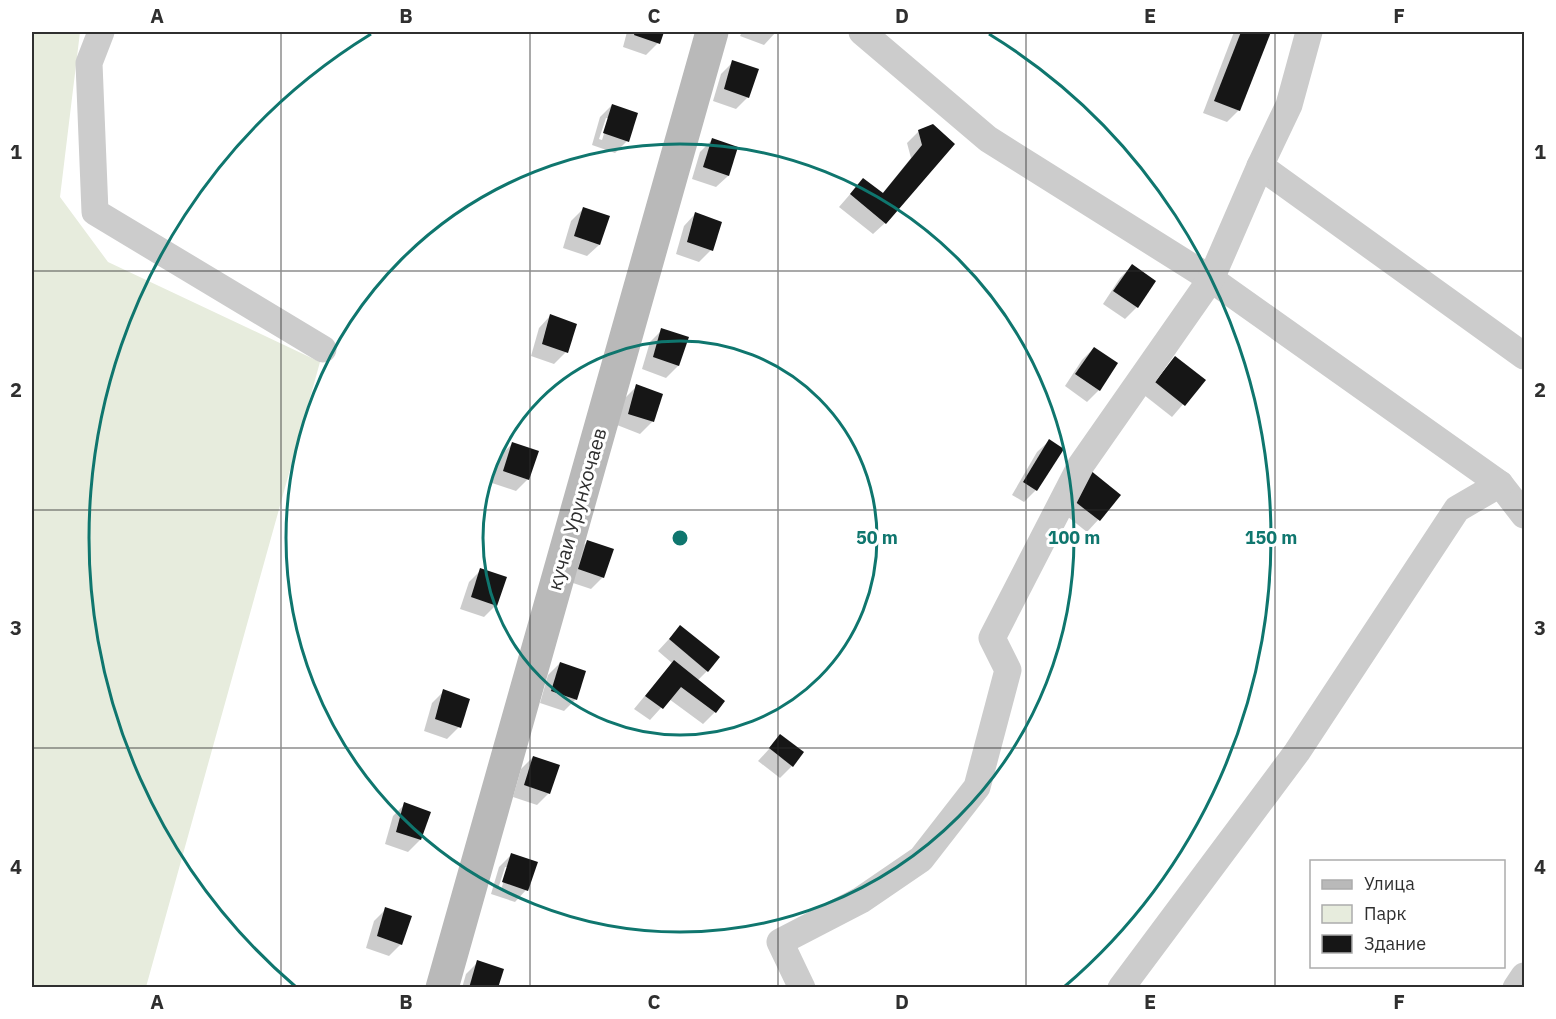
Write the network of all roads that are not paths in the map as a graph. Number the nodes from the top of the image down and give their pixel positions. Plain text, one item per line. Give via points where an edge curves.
1 (101, 32) edge
2 (712, 32) edge
3 (862, 32) edge
4 (1309, 32) edge
5 (1260, 166) junction
6 (1211, 279) junction
7 (323, 349) dead end
8 (1524, 356) edge
9 (1500, 484) junction
10 (1524, 515) edge
11 (1524, 976) edge
12 (442, 987) edge
13 (802, 987) edge
14 (1121, 987) edge
15 (1516, 987) edge

1 - 7 street via 89,63 95,212
2 - 12 street, кучаи Урунхочаев
3 - 6 street via 988,139
4 - 5 street via 1289,105
5 - 6 street
5 - 8 street
6 - 9 street
6 - 13 street via 1081,465 992,638 1008,670 977,787 921,859 861,900 780,942
9 - 10 street
9 - 14 street via 1457,509 1298,752
11 - 15 street

